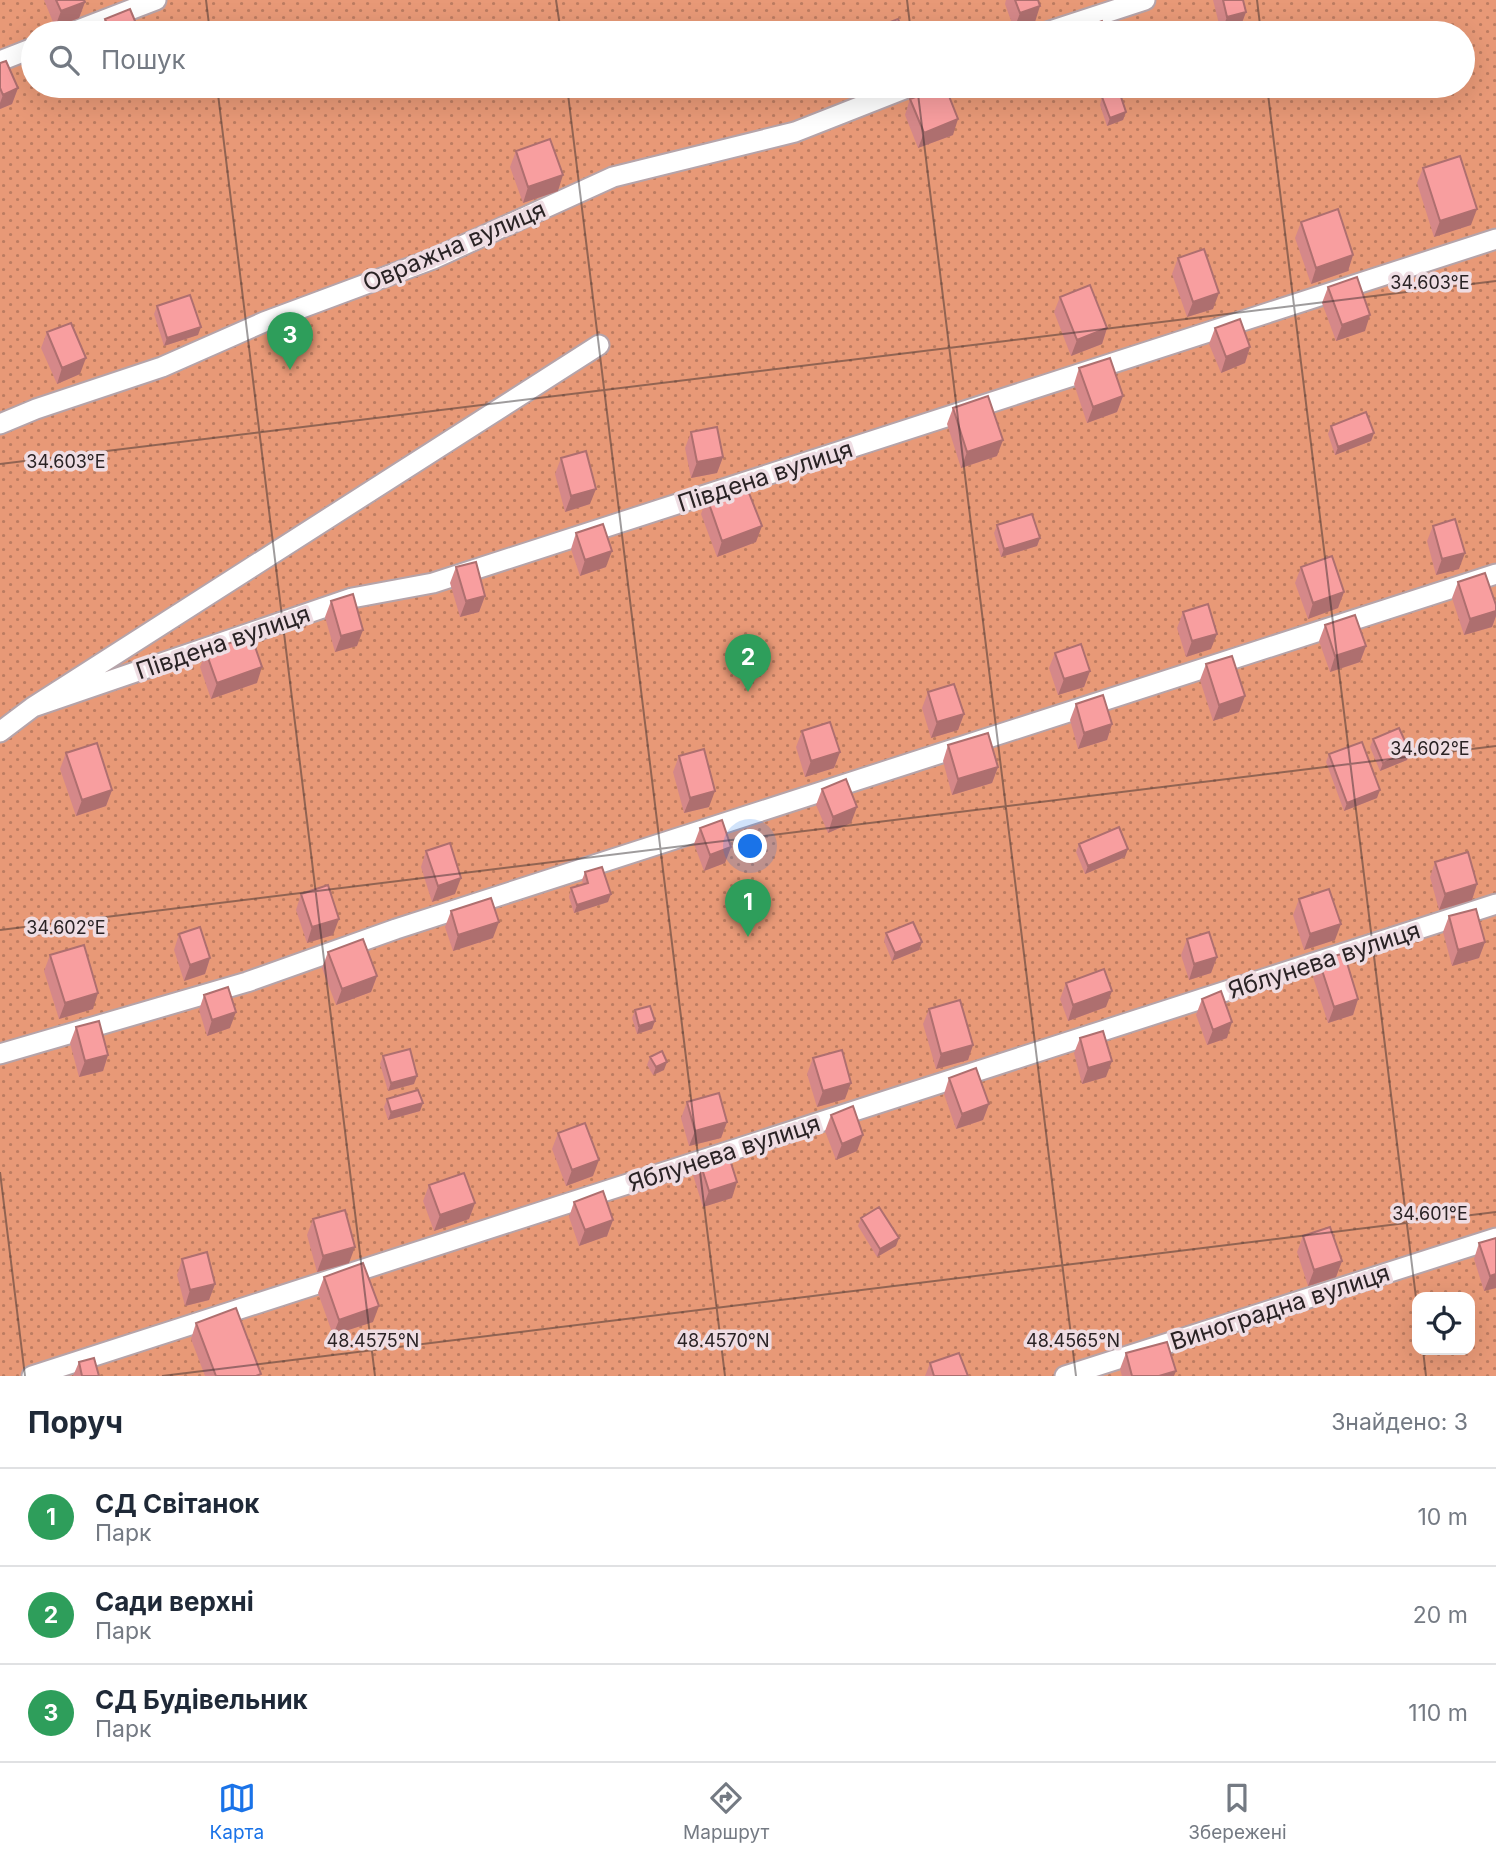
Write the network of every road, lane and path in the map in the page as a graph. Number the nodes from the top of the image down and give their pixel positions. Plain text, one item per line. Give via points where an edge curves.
1 (156, 0) edge
2 (1145, 0) edge
3 (101, 21) edge
4 (1081, 21) edge
5 (21, 53) edge
6 (0, 61) edge
7 (881, 98) edge
8 (1496, 239) edge
9 (599, 345) dead end
10 (0, 424) edge
11 (1496, 573) edge
12 (33, 707) junction
13 (0, 732) edge
14 (1496, 904) edge
15 (0, 1054) edge
16 (1496, 1238) edge
17 (32, 1376) edge
18 (1065, 1376) edge

1 - 3 lane
2 - 4 lane
5 - 6 lane
7 - 10 lane, Овражна вулиця via 795,132 613,177 433,259 264,322 162,368
8 - 12 lane, Південа вулиця via 433,583 352,598
9 - 12 lane
11 - 15 lane via 396,929 247,982
12 - 13 lane
14 - 17 lane, Яблунева вулиця
16 - 18 lane, Виноградна вулиця

